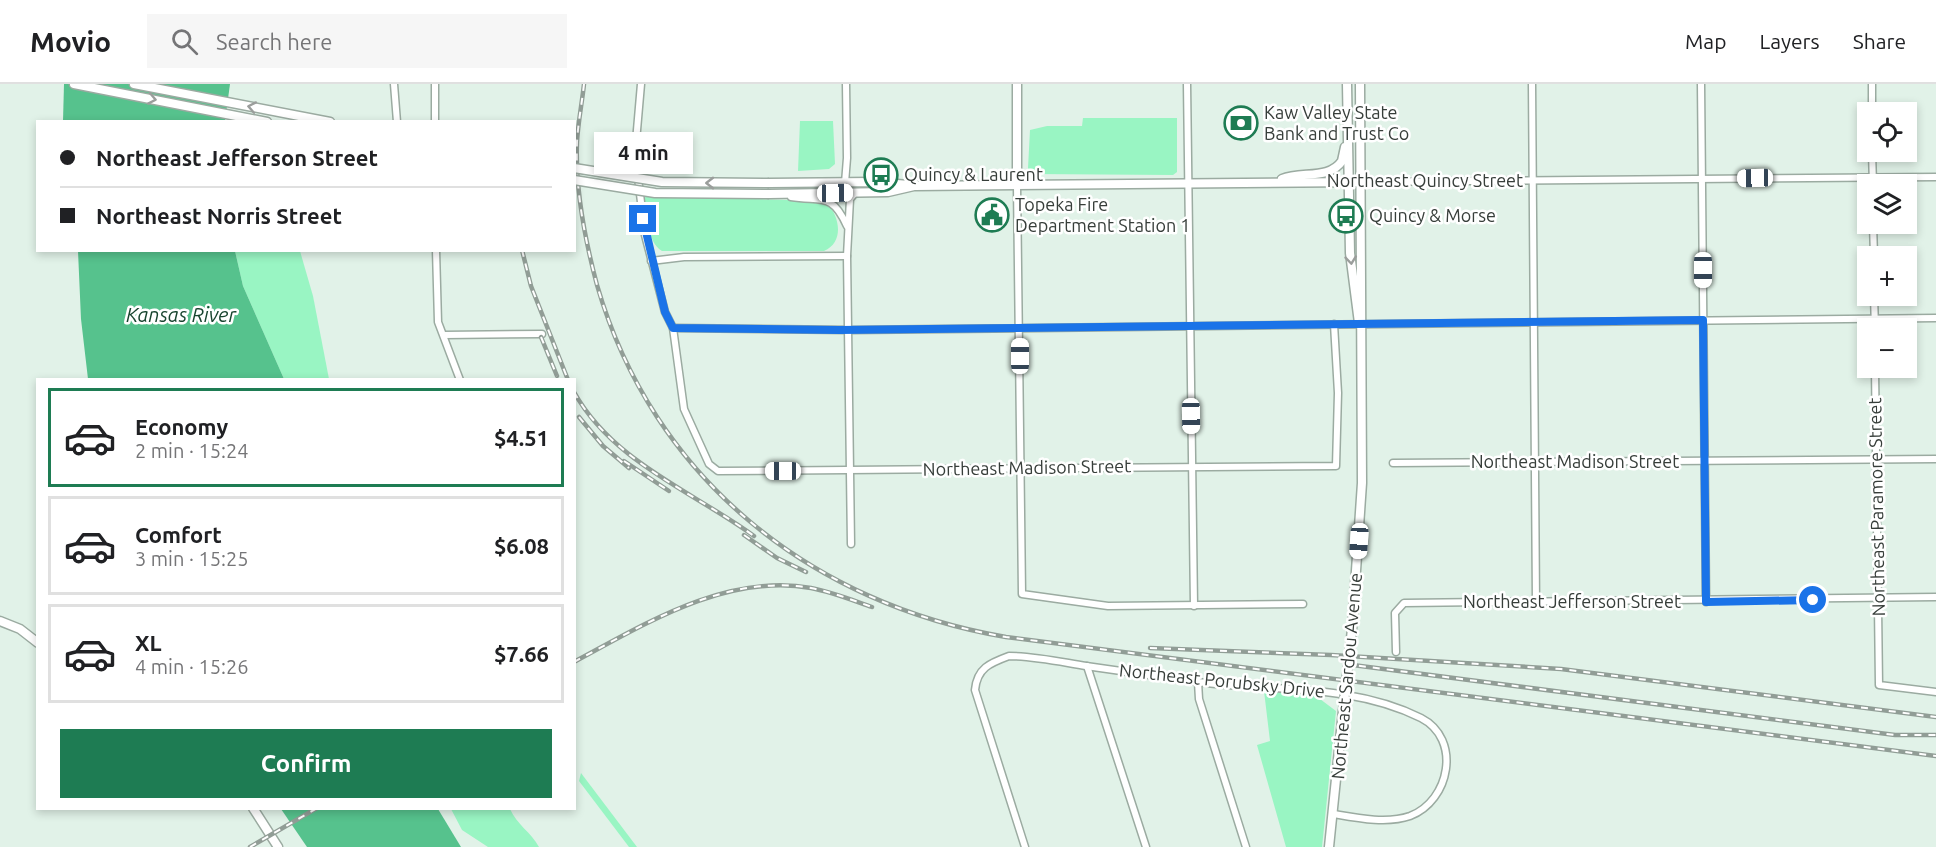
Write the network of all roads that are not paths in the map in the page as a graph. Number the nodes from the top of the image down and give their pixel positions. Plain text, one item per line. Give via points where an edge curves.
1 (74, 84) edge
2 (134, 84) edge
3 (394, 84) edge
4 (435, 84) edge
5 (641, 84) edge
6 (846, 84) edge
7 (1017, 84) edge
8 (1187, 84) edge
9 (1347, 84) edge
10 (1360, 84) edge
11 (1532, 84) edge
12 (1701, 84) edge
13 (1872, 84) edge
14 (1872, 102) edge
15 (1347, 112) junction
16 (257, 120) edge
17 (320, 120) edge
18 (397, 120) edge
19 (435, 120) edge
20 (576, 168) edge
21 (1857, 177) edge
22 (1917, 177) edge
23 (1936, 177) edge
24 (1702, 179) junction
25 (576, 180) edge
26 (1350, 181) junction
27 (1533, 181) junction
28 (1361, 182) junction
29 (845, 183) junction
30 (1270, 183) junction
31 (1188, 185) junction
32 (914, 186) junction
33 (1017, 186) junction
34 (855, 192) junction
35 (772, 194) junction
36 (847, 227) junction
37 (436, 252) edge
38 (847, 256) junction
39 (651, 261) junction
40 (1917, 318) edge
41 (1936, 318) edge
42 (1857, 319) edge
43 (1703, 320) junction
44 (1536, 321) junction
45 (1360, 323) junction
46 (1334, 324) junction
47 (1190, 325) junction
48 (1020, 326) junction
49 (673, 328) junction
50 (849, 330) junction
51 (542, 334) dead end
52 (444, 335) junction
53 (459, 378) edge
54 (1875, 378) edge
55 (1877, 458) junction
56 (1936, 459) edge
57 (1534, 462) junction
58 (1704, 462) junction
59 (1393, 463) dead end
60 (1192, 466) junction
61 (1020, 468) junction
62 (850, 470) junction
63 (851, 544) dead end
64 (1936, 597) edge
65 (1877, 599) junction
66 (1706, 602) junction
67 (1536, 603) junction
68 (1303, 604) dead end
69 (1194, 606) junction
70 (0, 621) edge
71 (36, 641) edge
72 (1396, 652) dead end
73 (1087, 666) junction
74 (1198, 682) junction
75 (1936, 692) edge
76 (254, 810) edge
77 (1334, 814) junction
78 (278, 847) edge
79 (1025, 847) edge
80 (1146, 847) edge
81 (1246, 847) edge
82 (1329, 847) edge

1 -> 16 main road
17 -> 2 main road
3 - 18 street
4 - 19 street
5 - 39 street via 635,161
6 - 29 street
7 - 33 main road
8 - 31 street
9 - 15 main road
10 - 28 main road, Northeast Sardou Avenue
11 - 27 street
12 - 24 street
13 - 14 street
15 - 26 main road
15 - 30 main road via 1344,157 1339,166 1322,174 1292,175
29 -> 20 main road, Northeast Quincy Street, bridge via 662,182
21 - 24 street, Northeast Quincy Street
22 - 23 street, Northeast Quincy Street
24 - 27 street, Northeast Quincy Street
24 - 43 street
25 - 35 main road, Northeast Quincy Street, bridge via 655,193
26 - 28 main road, Northeast Quincy Street
26 - 30 main road, Northeast Quincy Street
26 -> 45 main road via 1350,253
27 - 28 street, Northeast Quincy Street
27 - 44 street
28 - 45 main road, Northeast Sardou Avenue
29 - 32 main road, Northeast Quincy Street
30 - 31 main road, Northeast Quincy Street
31 - 33 main road, Northeast Quincy Street
31 - 47 street
32 - 33 main road, Northeast Quincy Street
32 - 34 main road, Northeast Quincy Street via 888,192
33 - 48 street
34 - 35 main road, Northeast Quincy Street
34 - 36 street via 850,199
35 - 36 street via 830,201
36 - 38 street
37 - 52 street via 438,322
38 - 39 street via 684,257
38 - 50 street
39 - 49 street
40 - 41 street
42 - 43 street
43 - 44 street
43 - 58 street
44 - 45 street
44 - 57 street
45 - 46 street
45 - 77 main road, Northeast Sardou Avenue, bridge via 1362,483
46 - 47 street
46 - 60 street, Northeast Madison Street via 1338,393 1336,466
47 - 48 street
47 - 60 street
48 - 50 street
48 - 61 street
49 - 50 street
49 - 62 street, Northeast Madison Street via 684,409 709,464 718,471
50 - 62 street
51 - 52 street
52 - 53 street
54 - 55 street, Northeast Paramore Street
55 - 56 street, Northeast Madison Street
55 - 58 street, Northeast Madison Street
55 - 65 street, Northeast Paramore Street
57 - 58 street, Northeast Madison Street
57 - 59 street, Northeast Madison Street
57 - 67 street
58 - 66 street
60 - 61 street, Northeast Madison Street
60 - 69 street
61 - 62 street, Northeast Madison Street
61 - 69 street via 1022,594 1098,605
62 - 63 street
64 - 65 street, Northeast Jefferson Street
65 - 66 street, Northeast Jefferson Street
65 - 75 street, Northeast Paramore Street via 1879,685
66 - 67 street, Northeast Jefferson Street
67 - 72 street, Northeast Jefferson Street via 1404,603 1395,613
68 - 69 street
70 - 71 main road
73 - 74 street, Northeast Porubsky Drive
73 - 79 street, Northeast Porubsky Drive via 1019,656 1000,659 978,673 975,690
73 - 80 street
74 - 77 street, Northeast Porubsky Drive via 1364,696 1424,719 1437,733 1446,753 1446,775 1439,791 1422,809 1396,819
74 - 81 street via 1199,699
76 - 78 main road
77 - 82 main road, Northeast Sardou Avenue

